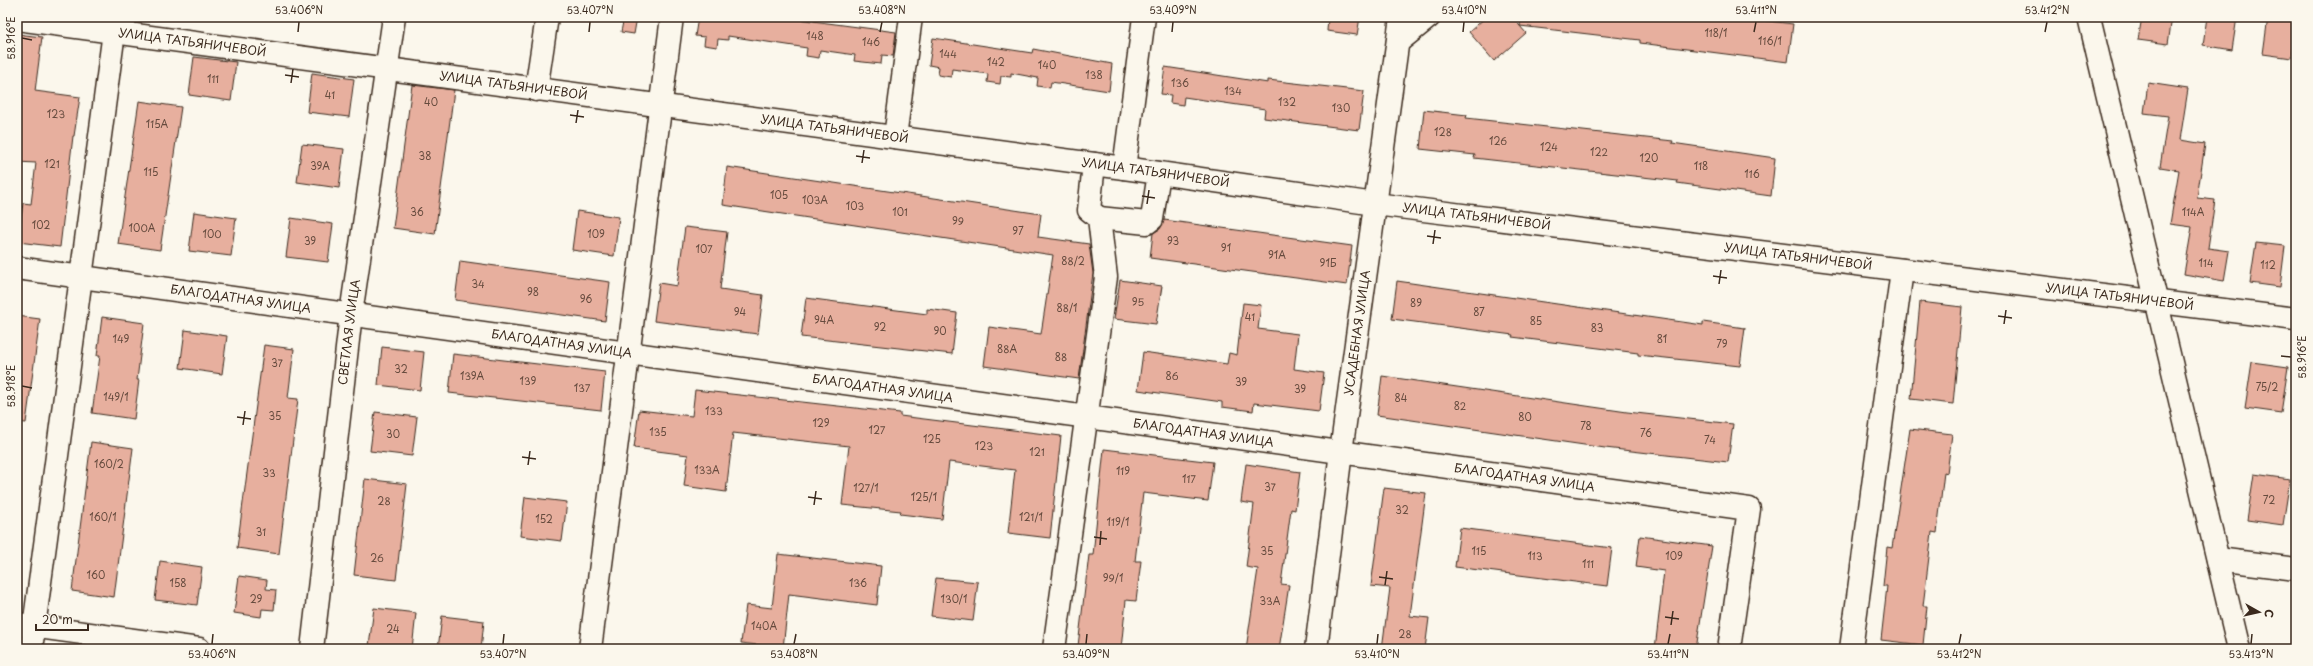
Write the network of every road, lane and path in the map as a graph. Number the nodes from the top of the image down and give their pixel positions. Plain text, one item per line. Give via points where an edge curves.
1 (394, 17) edge
2 (546, 17) edge
3 (672, 17) edge
4 (911, 17) edge
5 (1144, 17) edge
6 (1401, 17) edge
7 (1429, 17) edge
8 (2089, 17) edge
9 (17, 19) edge
10 (115, 25) edge
11 (1398, 42) junction
12 (386, 68) junction
13 (536, 90) junction
14 (660, 106) junction
15 (895, 137) junction
16 (1094, 164) junction
17 (1124, 168) junction
18 (1159, 173) junction
19 (1376, 204) junction
20 (1099, 218) junction
21 (17, 268) edge
22 (1902, 270) junction
23 (82, 278) junction
24 (2158, 301) junction
25 (351, 314) junction
26 (2296, 319) edge
27 (630, 353) junction
28 (1086, 416) junction
29 (1341, 452) junction
30 (2218, 559) junction
31 (2296, 569) edge
32 (25, 625) edge
33 (31, 649) edge
34 (199, 649) edge
35 (312, 649) edge
36 (590, 649) edge
37 (1054, 649) edge
38 (1316, 649) edge
39 (1729, 649) edge
40 (1852, 649) edge
41 (2239, 649) edge

1 - 12 street, СВЕТЛАЯ УЛИЦА
2 - 13 street
3 - 14 street
4 - 15 street
5 - 17 street
6 - 11 street, УСАДЕБНАЯ УЛИЦА
7 - 11 street
8 - 24 street
9 - 10 street, УЛИЦА ТАТЬЯНИЧЕВОЙ
10 - 12 street, УЛИЦА ТАТЬЯНИЧЕВОЙ
10 - 23 street
11 - 19 street, УСАДЕБНАЯ УЛИЦА
12 - 13 street, УЛИЦА ТАТЬЯНИЧЕВОЙ
12 - 25 street, СВЕТЛАЯ УЛИЦА
13 - 14 street, УЛИЦА ТАТЬЯНИЧЕВОЙ
14 - 15 street, УЛИЦА ТАТЬЯНИЧЕВОЙ
14 - 27 street
15 - 16 street, УЛИЦА ТАТЬЯНИЧЕВОЙ
16 - 17 street, УЛИЦА ТАТЬЯНИЧЕВОЙ
16 - 20 street via 1090,210
17 - 18 street, УЛИЦА ТАТЬЯНИЧЕВОЙ
18 - 19 street, УЛИЦА ТАТЬЯНИЧЕВОЙ
18 - 20 street via 1152,219 1146,223
19 - 22 street, УЛИЦА ТАТЬЯНИЧЕВОЙ
19 - 29 street, УСАДЕБНАЯ УЛИЦА
20 - 28 street via 1106,277
21 - 23 street, БЛАГОДАТНАЯ УЛИЦА
22 - 24 street, УЛИЦА ТАТЬЯНИЧЕВОЙ
22 - 40 street
23 - 25 street, БЛАГОДАТНАЯ УЛИЦА
23 - 32 street
24 - 26 street, УЛИЦА ТАТЬЯНИЧЕВОЙ
24 - 30 street
25 - 27 street, БЛАГОДАТНАЯ УЛИЦА
25 - 35 street, СВЕТЛАЯ УЛИЦА
27 - 28 street, БЛАГОДАТНАЯ УЛИЦА
27 - 36 street
28 - 29 street, БЛАГОДАТНАЯ УЛИЦА
28 - 37 street
29 - 38 street, УСАДЕБНАЯ УЛИЦА
29 - 39 street, БЛАГОДАТНАЯ УЛИЦА via 1749,509
30 - 31 street
30 - 41 street
32 - 33 street
32 - 34 street

